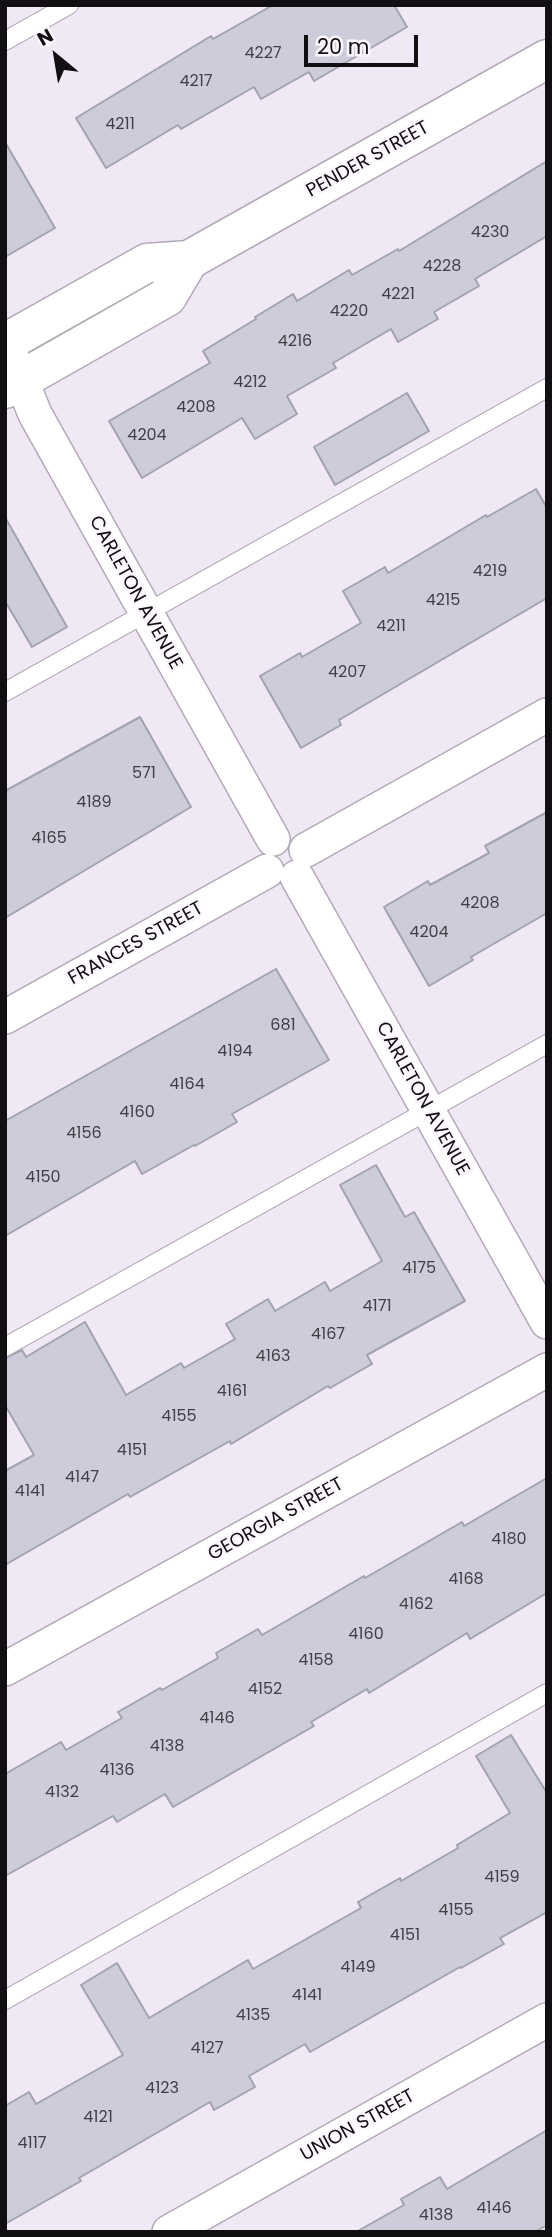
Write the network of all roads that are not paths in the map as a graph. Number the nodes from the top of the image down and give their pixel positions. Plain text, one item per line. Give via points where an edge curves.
1 (69, 5) edge
2 (5, 41) edge
3 (547, 59) edge
4 (189, 260) junction
5 (5, 342) edge
6 (14, 384) edge
7 (547, 388) edge
8 (146, 613) junction
9 (5, 692) edge
10 (547, 715) edge
11 (285, 859) junction
12 (5, 1017) edge
13 (547, 1044) edge
14 (428, 1111) junction
15 (547, 1322) edge
16 (5, 1347) edge
17 (547, 1370) edge
18 (5, 1669) edge
19 (547, 1693) edge
20 (5, 2000) edge
21 (547, 2020) edge
22 (169, 2232) edge

1 - 2 lane
3 - 4 street, PENDER STREET
4 - 5 street, PENDER STREET via 147,263
4 - 6 street, PENDER STREET via 167,297
5 - 6 street, CARLETON AVENUE
6 - 8 street, CARLETON AVENUE via 36,414
7 - 8 lane
8 - 9 lane
8 - 11 street, CARLETON AVENUE
10 - 11 street, FRANCES STREET
11 - 12 street, FRANCES STREET
11 - 14 street, CARLETON AVENUE
13 - 14 lane
14 - 15 street, CARLETON AVENUE
14 - 16 lane
17 - 18 street, GEORGIA STREET
19 - 20 lane
21 - 22 street, UNION STREET

